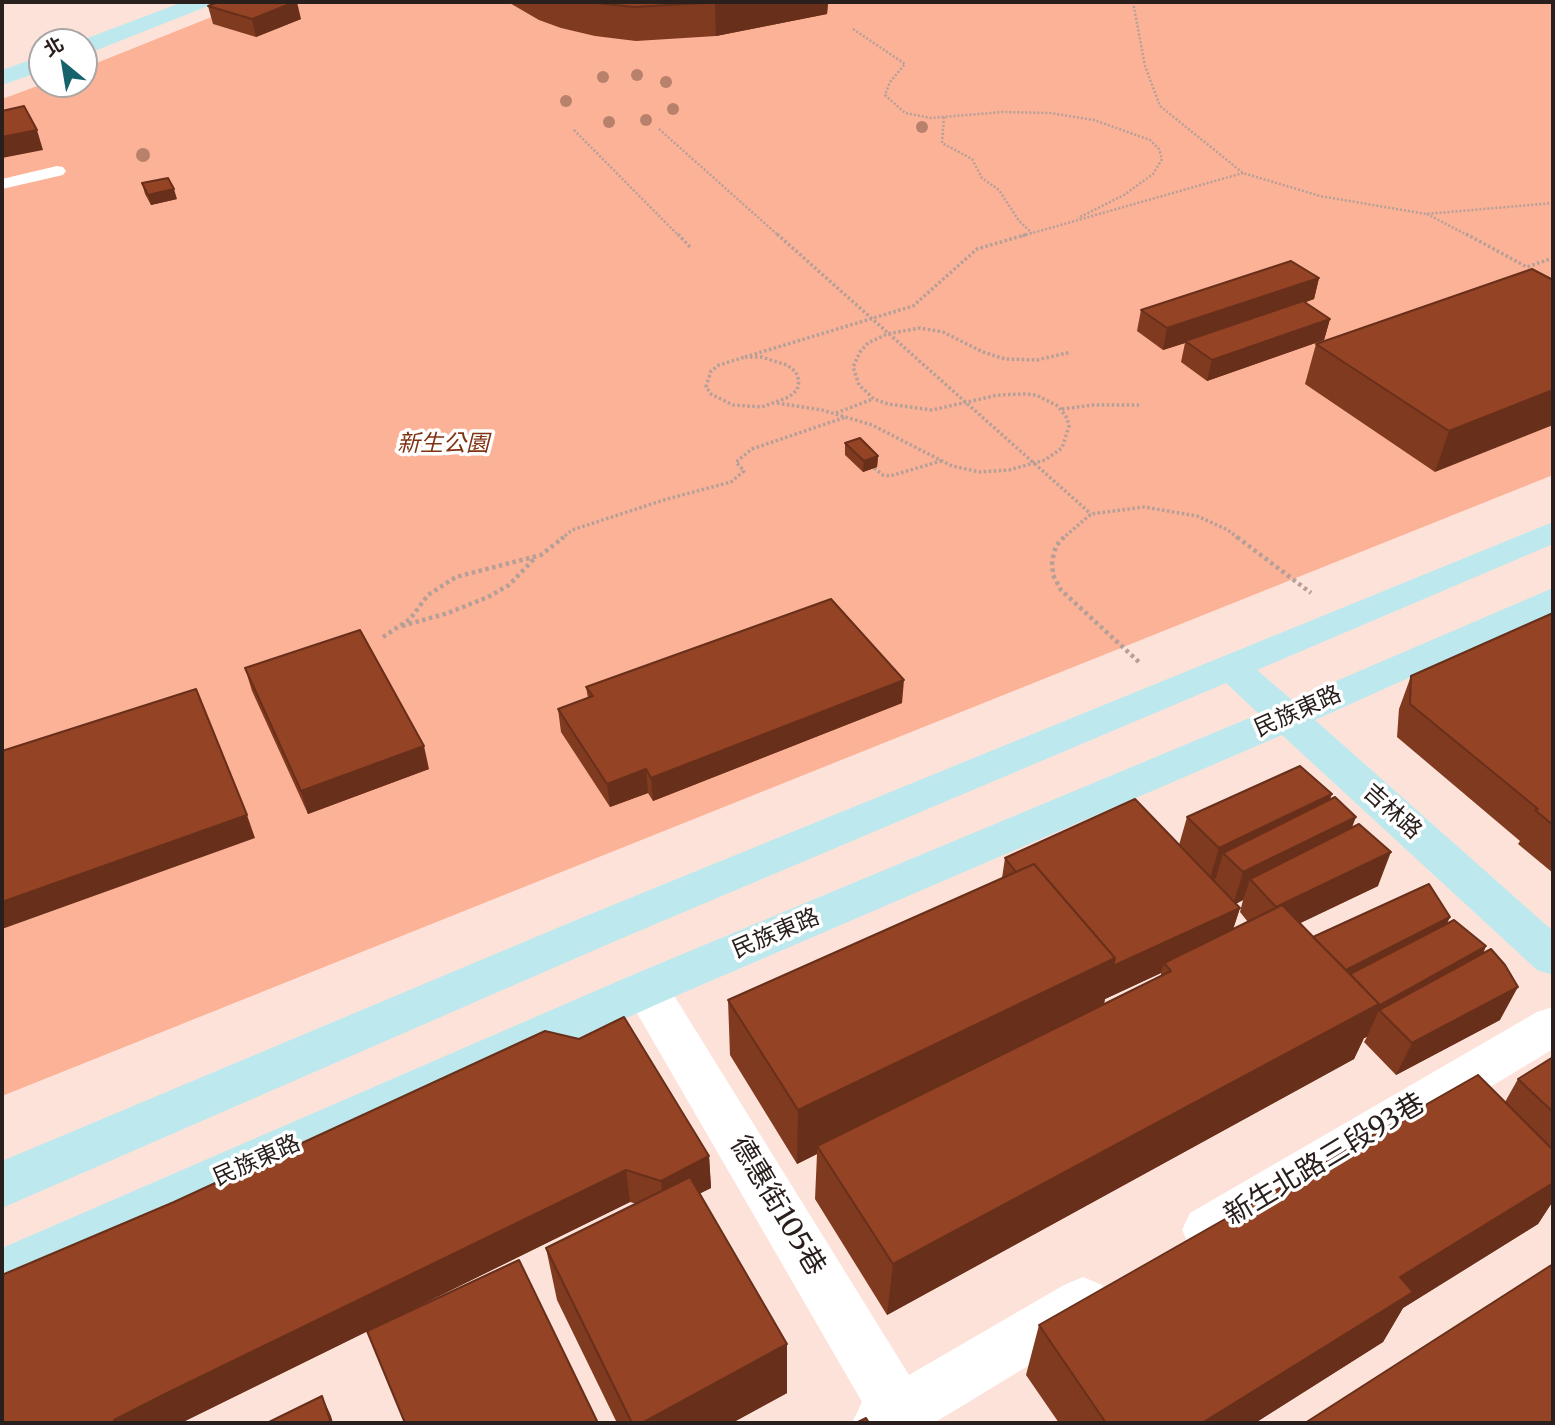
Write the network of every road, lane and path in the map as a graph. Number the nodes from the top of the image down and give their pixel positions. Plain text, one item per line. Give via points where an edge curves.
1 (201, 2) edge
2 (1133, 2) edge
3 (853, 29) dead end
4 (98, 42) edge
5 (28, 68) edge
6 (2, 78) edge
7 (944, 117) junction
8 (659, 129) dead end
9 (573, 130) dead end
10 (57, 171) dead end
11 (1243, 173) junction
12 (2, 184) edge
13 (1553, 203) edge
14 (1426, 214) junction
15 (1063, 224) junction
16 (1032, 233) junction
17 (691, 248) dead end
18 (1553, 258) edge
19 (870, 319) junction
20 (887, 334) junction
21 (1071, 352) dead end
22 (745, 357) junction
23 (874, 399) junction
24 (777, 403) junction
25 (965, 403) junction
26 (1139, 405) dead end
27 (1061, 410) junction
28 (835, 413) junction
29 (847, 417) junction
30 (941, 461) junction
31 (1034, 463) junction
32 (874, 468) edge
33 (1091, 514) junction
34 (1553, 532) edge
35 (536, 557) junction
36 (1312, 594) dead end
37 (1553, 599) edge
38 (401, 626) junction
39 (383, 637) dead end
40 (1140, 663) dead end
41 (1231, 667) junction
42 (1288, 717) junction
43 (1553, 957) edge
44 (646, 989) junction
45 (1553, 1026) edge
46 (2, 1185) edge
47 (1174, 1250) edge
48 (2, 1273) edge
49 (1126, 1278) edge
50 (895, 1419) edge

1 - 4 street
2 - 11 path via 1145,66 1160,106
3 - 7 path via 905,64 885,95 892,104 914,116
5 - 6 street
7 - 15 path via 1002,112 1072,116 1127,131 1159,149 1160,166 1140,184
7 - 16 path via 942,143 972,159 982,178 999,190
8 - 19 path
9 - 17 path
10 - 12 lane
11 - 14 path via 1320,196
11 - 15 path
13 - 14 path
14 - 18 path via 1527,267
15 - 16 path
16 - 19 path via 977,249 913,306
19 - 20 path
19 - 22 path
20 - 21 path via 930,328 994,357 1019,361
20 - 23 path via 869,343 853,367 859,385
20 - 25 path
22 - 24 path via 775,360 796,372 797,390
22 - 24 path via 711,371 706,387 720,401 747,407
23 - 25 path via 917,410
23 - 28 path
24 - 28 path
25 - 27 path via 1024,394 1048,400
25 - 31 path
26 - 27 path
27 - 31 path via 1069,426 1062,448
28 - 29 path
29 - 30 path
29 - 35 path via 752,449 736,462 744,471 731,482 572,530
30 - 31 path via 980,472
30 - 32 path via 890,476
31 - 33 path
33 - 36 path via 1143,507 1197,516 1228,530
33 - 40 path via 1056,546 1053,575 1062,590
34 - 41 street
35 - 38 path via 495,594
35 - 38 path via 456,578 428,596
37 - 42 street, 民族東路
38 - 39 path
41 - 42 street, 吉林路
41 - 46 street
42 - 43 street, 吉林路
42 - 44 street, 民族東路
44 - 48 street, 民族東路
44 - 50 street, 德惠街105巷
45 - 47 street, 新生北路三段93巷
49 - 50 street

